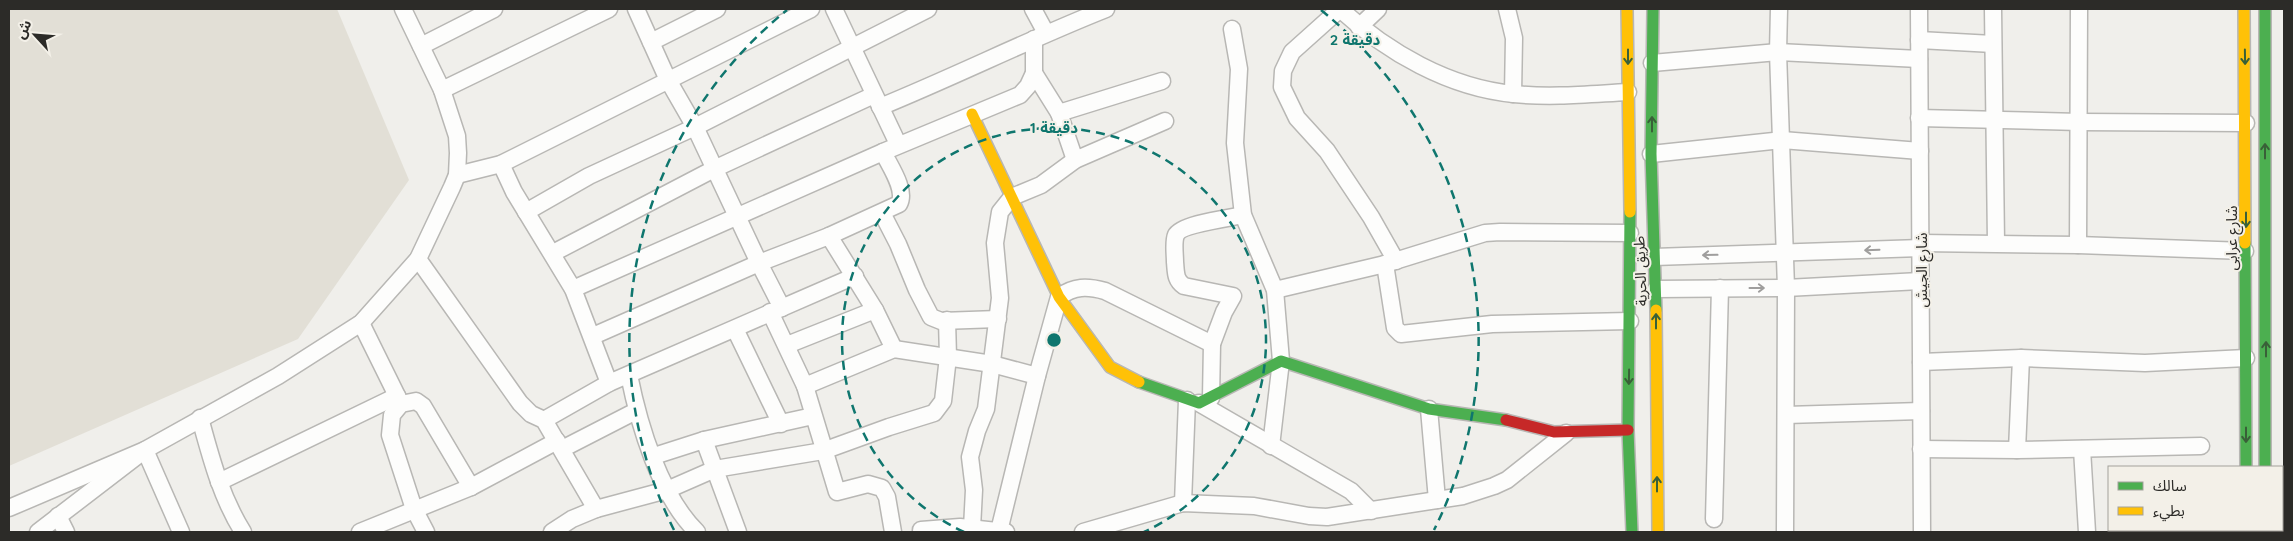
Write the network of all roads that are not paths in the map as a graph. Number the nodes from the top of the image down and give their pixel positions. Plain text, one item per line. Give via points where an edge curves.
1 (403, 9) edge
2 (494, 9) edge
3 (609, 9) edge
4 (636, 9) edge
5 (717, 9) edge
6 (811, 9) edge
7 (834, 9) edge
8 (928, 9) edge
9 (1033, 9) edge
10 (1106, 9) edge
11 (1340, 9) edge
12 (1378, 9) edge
13 (1507, 9) edge
14 (1627, 9) edge
15 (1653, 9) edge
16 (1779, 9) edge
17 (1919, 9) edge
18 (1993, 9) edge
19 (2079, 9) edge
20 (2244, 9) edge
21 (2265, 9) edge
22 (1359, 27) junction
23 (1232, 29) dead end
24 (1040, 36) junction
25 (1919, 40) junction
26 (651, 42) junction
27 (1993, 44) junction
28 (421, 46) junction
29 (852, 47) junction
30 (1778, 52) junction
31 (1919, 58) junction
32 (1652, 63) junction
33 (1034, 73) junction
34 (668, 80) junction
35 (1162, 81) dead end
36 (442, 90) junction
37 (1628, 92) junction
38 (1513, 94) junction
39 (877, 101) junction
40 (1059, 113) junction
41 (972, 114) junction
42 (1919, 118) junction
43 (1994, 120) junction
44 (1165, 121) dead end
45 (2080, 122) junction
46 (2246, 123) junction
47 (695, 127) junction
48 (1782, 140) junction
49 (898, 144) junction
50 (1920, 151) junction
51 (883, 152) junction
52 (1651, 154) junction
53 (1075, 160) junction
54 (501, 164) junction
55 (714, 169) junction
56 (457, 174) junction
57 (1012, 197) junction
58 (526, 212) junction
59 (882, 213) junction
60 (1242, 215) junction
61 (736, 216) junction
62 (1630, 233) junction
63 (829, 236) junction
64 (1996, 243) junction
65 (1921, 245) junction
66 (2078, 245) junction
67 (2245, 251) junction
68 (553, 253) junction
69 (1786, 254) junction
70 (1654, 256) junction
71 (418, 259) junction
72 (759, 263) junction
73 (1390, 263) junction
74 (855, 276) junction
75 (1920, 281) junction
76 (1720, 288) junction
77 (1786, 288) junction
78 (573, 289) junction
79 (1656, 289) junction
80 (1275, 290) junction
81 (1058, 297) junction
82 (776, 310) junction
83 (875, 310) junction
84 (998, 319) junction
85 (947, 320) junction
86 (1630, 320) junction
87 (361, 323) junction
88 (735, 329) junction
89 (592, 336) junction
90 (1212, 344) junction
91 (787, 345) junction
92 (894, 349) junction
93 (948, 357) junction
94 (2021, 358) junction
95 (2246, 358) junction
96 (1282, 361) junction
97 (1921, 362) junction
98 (992, 364) junction
99 (629, 375) junction
100 (1037, 376) junction
101 (2271, 382) junction
102 (609, 383) junction
103 (2246, 385) junction
104 (805, 386) junction
105 (399, 400) junction
106 (1199, 400) junction
107 (2270, 406) junction
108 (2246, 407) junction
109 (1429, 409) junction
110 (636, 411) junction
111 (1921, 411) junction
112 (1786, 415) junction
113 (813, 416) junction
114 (200, 418) junction
115 (544, 420) junction
116 (781, 424) junction
117 (1628, 430) junction
118 (1566, 433) junction
119 (704, 440) junction
120 (560, 445) junction
121 (1271, 446) junction
122 (2201, 446) dead end
123 (2082, 448) junction
124 (1921, 449) junction
125 (145, 450) junction
126 (2017, 450) junction
127 (824, 451) junction
128 (654, 456) junction
129 (2246, 466) edge
130 (2265, 466) edge
131 (715, 470) junction
132 (219, 482) junction
133 (471, 487) junction
134 (667, 490) junction
135 (1437, 500) junction
136 (1183, 503) junction
137 (9, 508) edge
138 (414, 509) junction
139 (596, 509) junction
140 (1371, 511) junction
141 (58, 516) junction
142 (1714, 519) dead end
143 (574, 526) edge
144 (964, 529) edge
145 (921, 530) dead end
146 (38, 532) edge
147 (66, 532) edge
148 (180, 532) edge
149 (243, 532) edge
150 (360, 532) edge
151 (426, 532) edge
152 (552, 532) edge
153 (697, 532) edge
154 (738, 532) edge
155 (893, 532) edge
156 (1002, 532) edge
157 (1083, 532) edge
158 (1632, 532) edge
159 (1658, 532) edge
160 (1785, 532) edge
161 (1922, 532) edge
162 (2087, 532) edge

1 - 28 street
2 - 28 street
3 - 36 street
4 - 26 street
5 - 26 street
6 - 34 street
7 - 29 street
8 - 29 street
9 - 24 street
10 - 24 street
11 - 22 street
11 - 73 street via 1292,52 1286,62 1282,86 1297,118 1327,151 1371,217
12 - 22 street
13 - 38 street via 1514,38
14 -> 37 main road, طريق الحرية
15 - 32 main road, طريق الحرية
16 - 30 street
17 - 25 street, شارع الجيش
18 - 27 street
19 - 45 street
20 -> 46 main road, شارع عرابى
101 -> 21 main road
22 - 38 street via 1427,70 1457,82
23 - 60 street via 1239,69 1235,143
24 - 33 street
24 - 39 street via 943,81
25 - 27 street
25 - 31 street, شارع الجيش
26 - 34 street
27 - 43 street
28 - 36 street
29 - 39 street
29 - 47 street
30 - 31 street
30 - 32 street
30 - 48 street
31 - 42 street, شارع الجيش
52 -> 32 main road, طريق الحرية
33 - 40 street
33 - 41 street via 1020,95
34 - 47 street
34 - 54 street
35 - 40 street
36 - 56 street via 457,136
37 - 38 street
37 - 62 main road, طريق الحرية
39 - 49 street
39 - 55 street
40 - 53 street
41 - 49 street
41 - 57 main road
42 - 43 street
42 - 50 street, شارع الجيش
43 - 45 street
43 - 64 street
44 - 53 street
45 - 46 street
45 - 66 street
46 -> 67 main road, شارع عرابى
47 - 55 street
47 - 58 street via 589,176
48 - 50 street
48 - 52 street
48 - 69 street
49 - 51 street
50 - 65 street, شارع الجيش
51 - 59 street via 902,196 897,206
51 - 61 street
52 - 70 main road, طريق الحرية
53 - 57 street via 1041,185
54 - 56 street
54 - 58 street
55 - 61 street
55 - 68 street
56 - 71 street
57 - 81 main road
57 - 84 street via 1000,212 996,232
58 - 68 street
59 - 63 street
59 - 85 street via 928,312 934,319
60 - 80 street
60 - 90 street via 1196,224 1179,231 1175,238 1179,284 1233,296
61 - 72 street
61 - 78 street
62 - 73 street via 1500,232
62 - 86 main road, طريق الحرية
63 - 72 street
63 - 74 street
64 - 65 street
64 - 66 street
65 -> 69 street
65 - 75 street, شارع الجيش
66 - 67 street
67 - 95 main road, شارع عرابى
68 - 78 street
69 -> 70 street
69 - 77 street
70 - 79 main road, طريق الحرية
71 - 87 street
71 - 115 street via 520,403 531,414
72 - 82 street
72 - 89 street
73 - 80 street
73 - 86 street via 1395,328 1402,334 1475,325
74 - 82 street
74 - 83 street
75 - 77 street
75 - 97 street, شارع الجيش
76 -> 77 street
76 - 79 street
76 - 142 street
77 - 112 street
78 - 89 street
159 -> 79 main road, طريق الحرية
80 - 96 street
81 - 90 street via 1078,287 1093,287
81 - 100 street
81 - 106 main road via 1110,367 1151,388
82 - 88 street
82 - 91 street
83 - 91 street
83 - 92 street
84 - 85 street
84 - 98 street
85 - 93 street
86 -> 117 main road, طريق الحرية
87 - 105 street
87 - 114 street via 278,376
88 - 99 street
88 - 116 street
89 - 102 street
90 - 106 street
91 - 104 street
92 - 93 street
92 - 104 street
93 - 98 street
93 - 127 street via 943,401 934,413
94 - 95 street via 2145,363
94 - 97 street
94 - 126 street
95 - 103 main road, شارع عرابى
96 - 106 main road
96 - 109 main road
96 - 121 street
97 - 111 street, شارع الجيش
98 - 100 street
98 - 144 street via 986,409 970,458 974,490
99 - 102 street
99 - 110 street
100 - 156 street
101 - 103 main road
101 - 107 main road
102 - 115 street
103 - 108 main road, شارع عرابى
104 - 113 street
105 - 132 street
105 - 133 street via 416,401 423,406
105 - 138 street via 392,415 390,435
106 - 121 street
106 - 136 street
107 - 108 main road
107 - 130 main road
108 -> 129 main road, شارع عرابى
109 - 118 main road via 1494,417
109 - 135 street
110 - 120 street
110 - 128 street
111 - 112 street
111 - 124 street, شارع الجيش
112 - 160 street
113 - 116 street
113 - 127 street
114 - 125 street
114 - 132 street
115 - 120 street
116 - 119 street
117 - 118 main road
117 - 158 main road, طريق الحرية
118 - 135 street via 1507,480 1463,496
119 - 128 street
119 - 131 street
120 - 133 street
120 - 139 street
121 - 140 street via 1351,491
122 - 123 street
123 - 126 street
123 - 162 street
124 - 126 street
124 - 161 street, شارع الجيش
125 - 137 street
125 - 141 street
125 - 148 street
127 - 131 street
127 - 155 street via 837,492 868,484 882,488 887,497
128 - 134 street
131 - 134 street
131 - 154 street
132 - 149 street
133 - 138 street
134 - 139 street
134 - 153 street via 684,520
135 - 140 street
136 - 140 street via 1254,506 1309,516 1341,516
136 - 157 street
138 - 150 street
138 - 151 street
139 - 143 street
141 - 146 street
141 - 147 street
143 - 152 street
144 - 145 street
144 - 156 street

